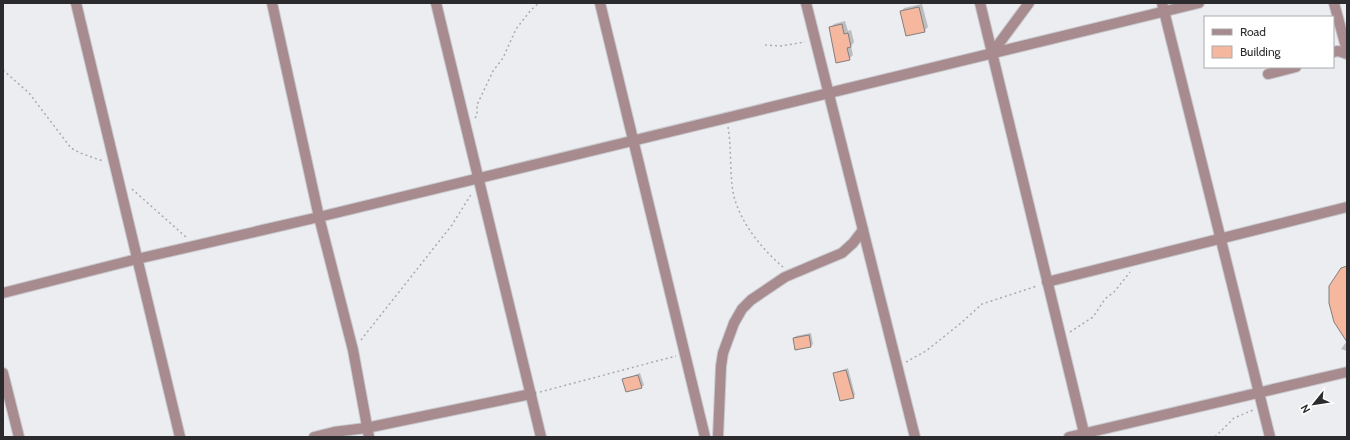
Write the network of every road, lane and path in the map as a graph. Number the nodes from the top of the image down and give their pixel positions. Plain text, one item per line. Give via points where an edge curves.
1 (76, 3) edge
2 (272, 3) edge
3 (436, 3) edge
4 (538, 3) edge
5 (600, 3) edge
6 (806, 3) edge
7 (980, 3) edge
8 (1029, 3) edge
9 (1199, 3) edge
10 (1334, 3) edge
11 (1163, 7) edge
12 (764, 45) dead end
13 (816, 45) junction
14 (1334, 52) edge
15 (1347, 52) edge
16 (992, 53) junction
17 (1292, 68) edge
18 (3, 70) edge
19 (1268, 74) dead end
20 (828, 93) junction
21 (727, 118) junction
22 (465, 122) junction
23 (634, 140) junction
24 (115, 165) junction
25 (479, 180) junction
26 (131, 189) dead end
27 (1347, 207) edge
28 (319, 216) junction
29 (863, 230) junction
30 (1220, 238) junction
31 (193, 246) junction
32 (1142, 258) junction
33 (137, 259) junction
34 (791, 274) junction
35 (1047, 282) junction
36 (3, 294) edge
37 (1061, 339) junction
38 (353, 350) junction
39 (685, 354) junction
40 (897, 366) junction
41 (1347, 372) edge
42 (3, 373) edge
43 (1259, 392) junction
44 (532, 394) junction
45 (1262, 406) junction
46 (368, 433) edge
47 (1084, 435) edge
48 (19, 437) edge
49 (180, 437) edge
50 (314, 437) edge
51 (541, 437) edge
52 (706, 437) edge
53 (718, 437) edge
54 (915, 437) edge
55 (1069, 437) edge
56 (1215, 437) edge
57 (1270, 437) edge

1 - 24 street
2 - 28 street
3 - 22 street
4 - 22 path via 516,29 503,58 493,71 477,106 477,116
5 - 23 street
6 - 13 street
7 - 16 street
8 - 16 street
9 - 11 street
10 - 15 street
11 - 16 street
11 - 30 street
12 - 13 path via 781,46 806,42
13 - 20 street
14 - 15 street
16 - 20 street
16 - 35 street
17 - 19 street
18 - 24 path via 28,93 71,148
20 - 21 street
20 - 29 street
21 - 23 street
21 - 34 path via 737,205 763,247
22 - 25 street
23 - 25 street
23 - 39 street
24 - 33 street
25 - 28 street
25 - 38 path via 452,225
25 - 44 street
26 - 31 path via 180,230
27 - 30 street
28 - 31 street
28 - 38 street
29 - 34 street via 842,253
29 - 40 street
30 - 32 street
30 - 43 street
31 - 33 street
32 - 35 street
32 - 37 path via 1093,316
33 - 36 street
33 - 49 street
34 - 53 street via 751,300 734,323 721,366
35 - 37 street
35 - 40 path via 986,302 926,351
37 - 47 street
38 - 46 street
39 - 44 path
39 - 52 street
40 - 54 street
41 - 43 street
42 - 48 street
43 - 45 street
43 - 47 street
44 - 46 street
44 - 51 street
45 - 56 path via 1234,418
45 - 57 street
46 - 50 street via 334,432
47 - 55 street

